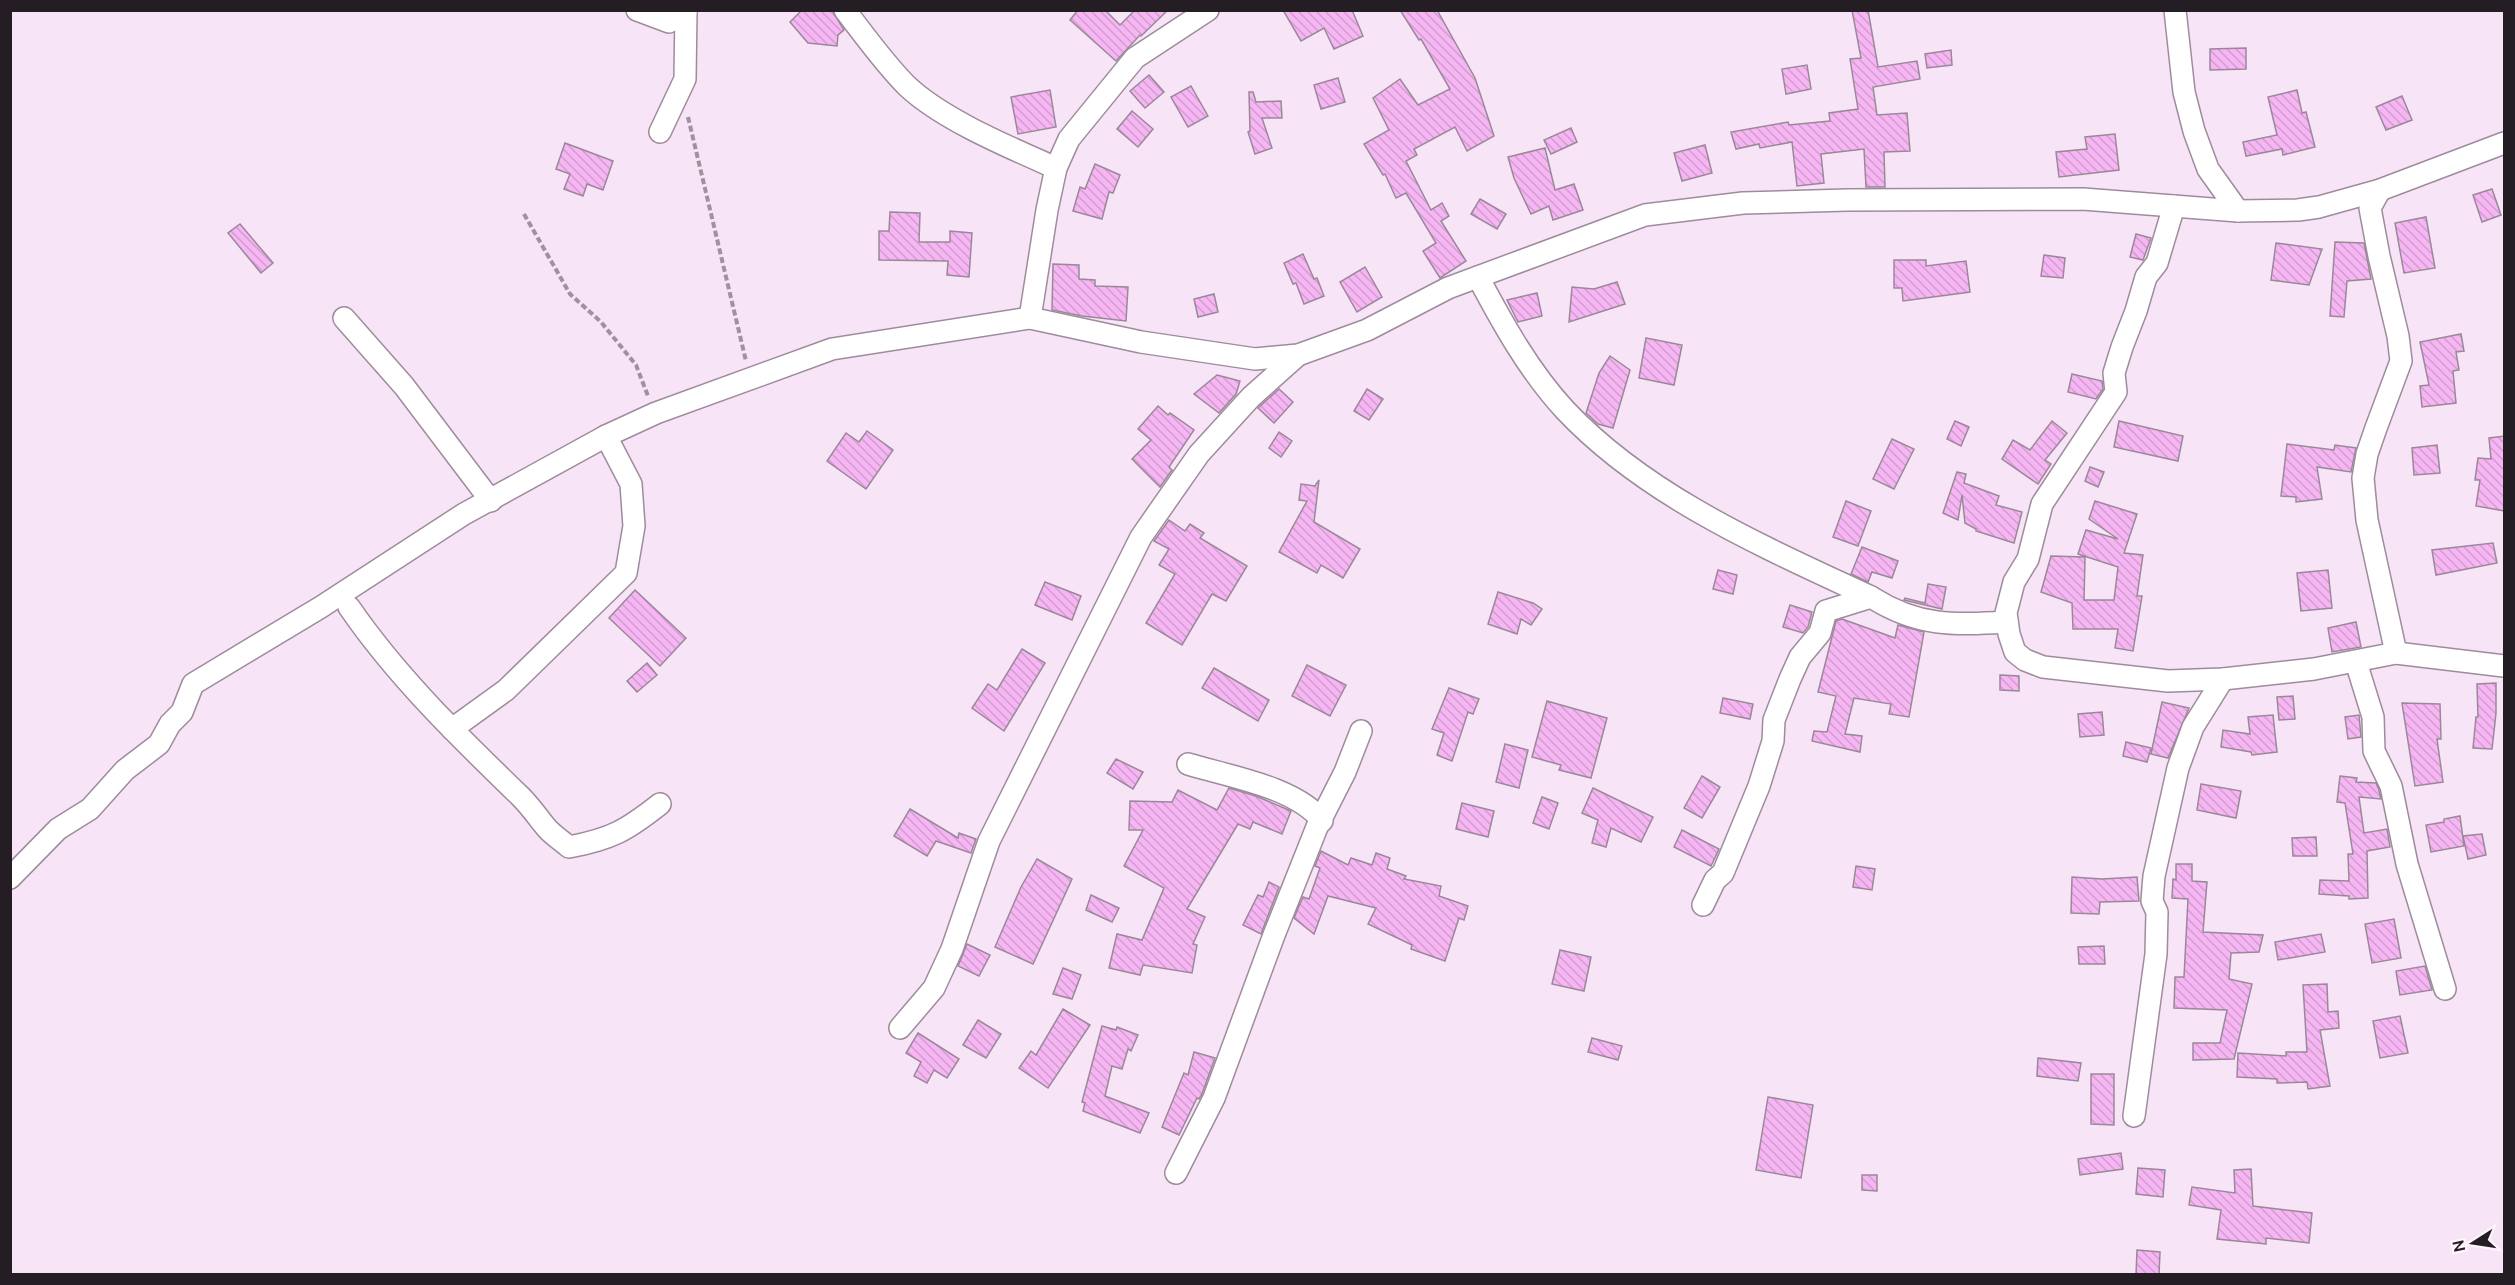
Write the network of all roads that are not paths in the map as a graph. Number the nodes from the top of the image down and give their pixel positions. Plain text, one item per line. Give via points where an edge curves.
1 (637, 10) edge
2 (845, 10) edge
3 (1208, 10) edge
4 (2175, 10) edge
5 (686, 11) edge
6 (660, 132) dead end
7 (2505, 143) edge
8 (1056, 168) junction
9 (2380, 190) junction
10 (2174, 206) junction
11 (2238, 211) junction
12 (1478, 277) junction
13 (344, 318) dead end
14 (1030, 318) junction
15 (1298, 355) junction
16 (606, 436) junction
17 (491, 501) junction
18 (1871, 597) junction
19 (349, 606) dead end
20 (2007, 622) junction
21 (2396, 654) junction
22 (2356, 662) junction
23 (2505, 666) edge
24 (2223, 680) junction
25 (452, 729) junction
26 (1361, 731) dead end
27 (1188, 764) dead end
28 (660, 804) dead end
29 (1322, 821) junction
30 (10, 878) edge
31 (1703, 905) dead end
32 (2445, 989) dead end
33 (900, 1028) dead end
34 (2134, 1116) dead end
35 (1176, 1173) dead end

1 - 5 street via 669,22
2 - 8 street via 908,87 948,115
3 - 8 street via 1135,58 1069,139
4 - 11 street via 2184,92 2194,130 2208,169
5 - 6 street via 685,79
7 - 9 street
8 - 14 street
9 - 11 street via 2319,207
9 - 21 street via 2370,208 2401,360 2373,436 2363,478 2367,519
10 - 11 street
10 - 12 street via 2084,199 1743,203 1645,215
10 - 20 street via 2157,263 2146,277 2114,372 2116,392 2042,504 2028,559 2014,582
12 - 15 street via 1367,330
12 - 18 street via 1515,346 1564,409 1593,436 1676,498
13 - 17 street via 404,386
14 - 15 street via 1141,342 1256,359
14 - 16 street via 832,349 656,413
15 - 33 street via 1251,397 1199,454 1141,537 989,841 952,949 934,988
16 - 17 street
16 - 25 street via 631,483 634,526 626,573 506,690
17 - 30 street via 464,514 194,684 182,712 159,744 125,770 90,809 58,829
18 - 20 street via 1927,622
18 - 31 street via 1826,611 1820,633 1800,657 1774,720 1773,741 1758,786 1723,873 1715,880
19 - 25 street via 367,633
20 - 24 street via 2015,652 2043,667 2168,681
21 - 22 street
21 - 23 street
22 - 24 street
22 - 32 street via 2373,717 2374,751 2391,786 2407,864
24 - 34 street via 2193,727 2178,768 2154,876 2156,954
25 - 28 street via 569,847 596,842 629,828
26 - 29 street
27 - 29 street via 1276,791 1300,802
29 - 35 street via 1274,935 1214,1098

